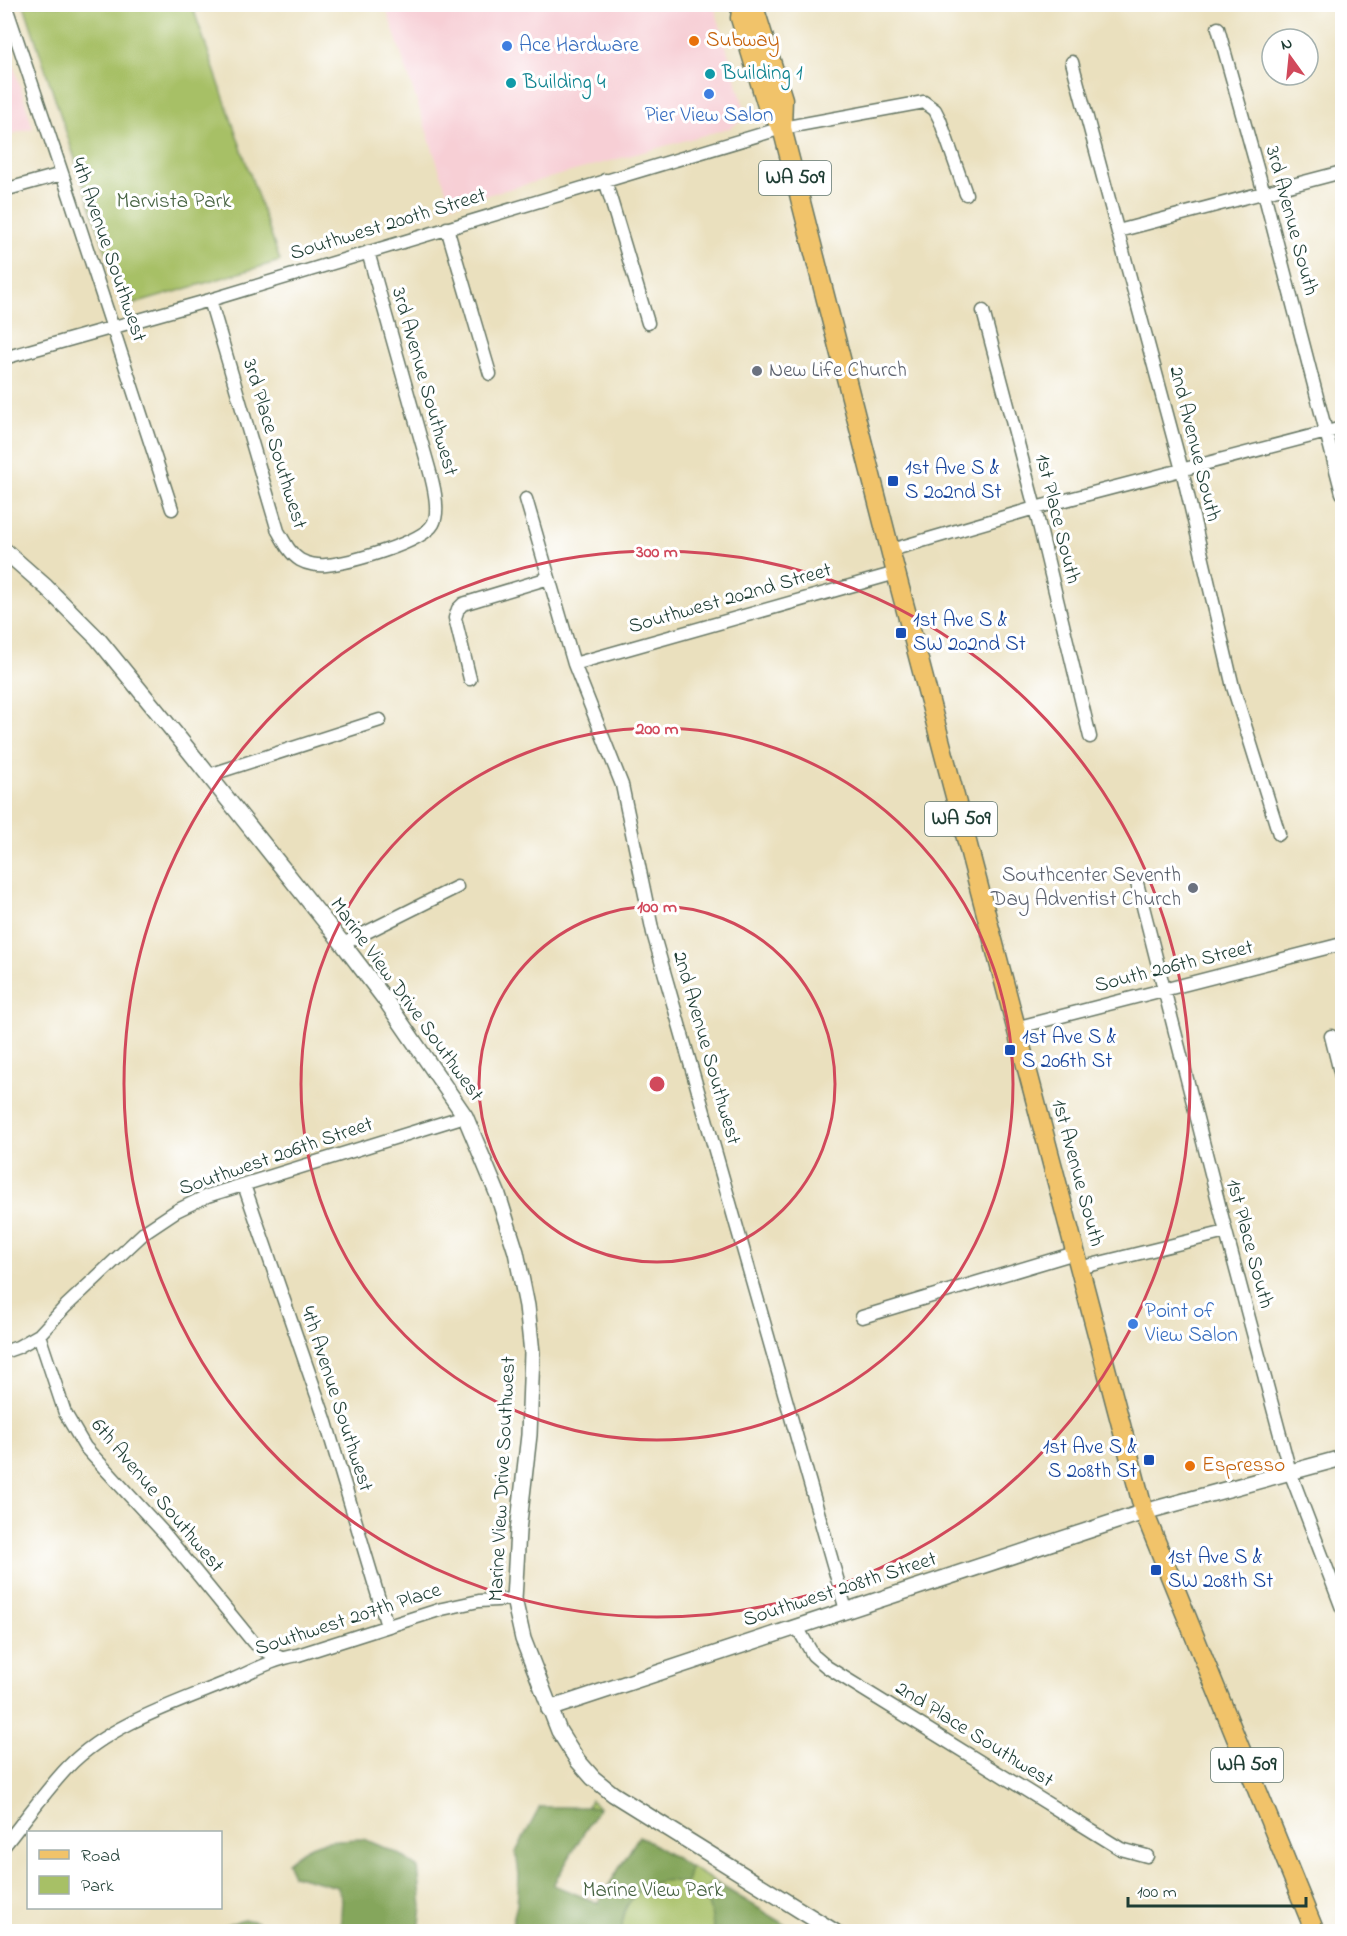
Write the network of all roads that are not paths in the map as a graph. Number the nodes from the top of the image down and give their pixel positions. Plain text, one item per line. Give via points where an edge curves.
1 (5, 4) edge
2 (744, 4) edge
3 (1218, 28) dead end
4 (1072, 62) dead end
5 (782, 128) junction
6 (1342, 172) edge
7 (62, 174) junction
8 (605, 180) junction
9 (4, 190) edge
10 (1264, 193) junction
11 (966, 194) dead end
12 (447, 228) junction
13 (1118, 231) junction
14 (368, 252) junction
15 (210, 300) junction
16 (983, 311) dead end
17 (648, 323) dead end
18 (113, 326) junction
19 (4, 358) edge
20 (490, 374) dead end
21 (1342, 428) edge
22 (1327, 432) junction
23 (1182, 471) junction
24 (1342, 493) edge
25 (526, 499) dead end
26 (1035, 508) junction
27 (172, 509) dead end
28 (433, 523) joint
29 (4, 550) edge
30 (891, 550) junction
31 (896, 573) junction
32 (549, 578) junction
33 (574, 664) junction
34 (470, 679) dead end
35 (380, 720) dead end
36 (1090, 737) dead end
37 (209, 775) junction
38 (1279, 834) dead end
39 (1137, 884) dead end
40 (457, 887) dead end
41 (343, 944) junction
42 (1342, 944) edge
43 (1163, 990) junction
44 (1015, 1028) junction
45 (1331, 1036) dead end
46 (1342, 1080) edge
47 (465, 1116) junction
48 (244, 1185) junction
49 (1226, 1232) junction
50 (1077, 1260) junction
51 (862, 1317) dead end
52 (39, 1335) junction
53 (4, 1352) edge
54 (1342, 1458) edge
55 (1290, 1472) junction
56 (1144, 1512) junction
57 (514, 1599) junction
58 (1342, 1608) edge
59 (846, 1610) junction
60 (387, 1626) junction
61 (797, 1627) junction
62 (281, 1658) junction
63 (549, 1709) junction
64 (4, 1846) edge
65 (1147, 1856) dead end
66 (835, 1932) edge
67 (1315, 1932) edge

1 - 7 street, 4th Avenue Southwest
2 - 5 main road, 1st Avenue South / WA 509 via 756,13 783,99
3 - 10 street, 3rd Avenue South
4 - 13 street, 2nd Avenue South
5 - 8 street, Southwest 200th Street
5 - 11 street, Southwest 200th Street via 924,102 940,120
5 - 30 main road, 1st Avenue South / WA 509
6 - 10 street
7 - 9 street
7 - 18 street, 4th Avenue Southwest
8 - 12 street, Southwest 200th Street
8 - 17 street
10 - 13 street
10 - 22 street, 3rd Avenue South
12 - 14 street, Southwest 200th Street
12 - 20 street
13 - 23 street, 2nd Avenue South
14 - 15 street, Southwest 200th Street
14 - 28 street, 3rd Avenue Southwest via 432,481
15 - 18 street, Southwest 200th Street
15 - 28 street, 3rd Place Southwest via 278,531 288,549 299,559 326,565 405,543
16 - 26 street, 1st Place South
18 - 19 street, Southwest 200th Street
18 - 27 street, 4th Avenue Southwest
21 - 22 street
22 - 23 street
22 - 24 street, 3rd Avenue South
23 - 26 street
23 - 38 street, 2nd Avenue South via 1233,687
25 - 32 street, 2nd Avenue Southwest
26 - 30 street
26 - 36 street, 1st Place South
29 - 37 street, Marine View Drive Southwest via 98,639
30 - 31 main road, 1st Avenue South / WA 509
31 - 33 street, Southwest 202nd Street
31 - 44 main road, 1st Avenue South / WA 509
32 - 33 street, 2nd Avenue Southwest
32 - 34 street via 463,604 458,609 455,618
33 - 59 street, 2nd Avenue Southwest via 622,785 653,933
35 - 37 street
37 - 41 street, Marine View Drive Southwest
39 - 43 street, 1st Place South
40 - 41 street
41 - 47 street, Marine View Drive Southwest
42 - 43 street, South 206th Street
43 - 44 street, South 206th Street
43 - 49 street, 1st Place South
44 - 50 main road, 1st Avenue South / WA 509
45 - 46 street
47 - 48 street, Southwest 206th Street
47 - 57 street, Marine View Drive Southwest via 498,1195 516,1252 531,1341 529,1435
48 - 52 street, Southwest 206th Street via 207,1196 146,1231
48 - 60 street, 4th Avenue Southwest via 325,1419
49 - 50 street
49 - 55 street, 1st Place South
50 - 51 street
50 - 56 main road, 1st Avenue South / WA 509
52 - 53 street, Southwest 206th Street
52 - 62 street, 6th Avenue Southwest via 65,1413 85,1447 164,1533 253,1642
54 - 55 street, Southwest 208th Street
55 - 56 street, Southwest 208th Street
55 - 58 street, 1st Place South
56 - 59 street, Southwest 208th Street
56 - 67 main road, 1st Avenue South / WA 509
57 - 60 street, Southwest 207th Place via 479,1601
57 - 63 street, Marine View Drive Southwest via 523,1639
59 - 61 street, Southwest 208th Street
60 - 62 street, Southwest 207th Place
61 - 63 street, Southwest 208th Street
61 - 65 street, 2nd Place Southwest via 813,1655 827,1667 1121,1849
62 - 64 street, Southwest 207th Place via 162,1707 98,1743 68,1766
63 - 66 street, Marine View Drive Southwest via 578,1761 613,1794

